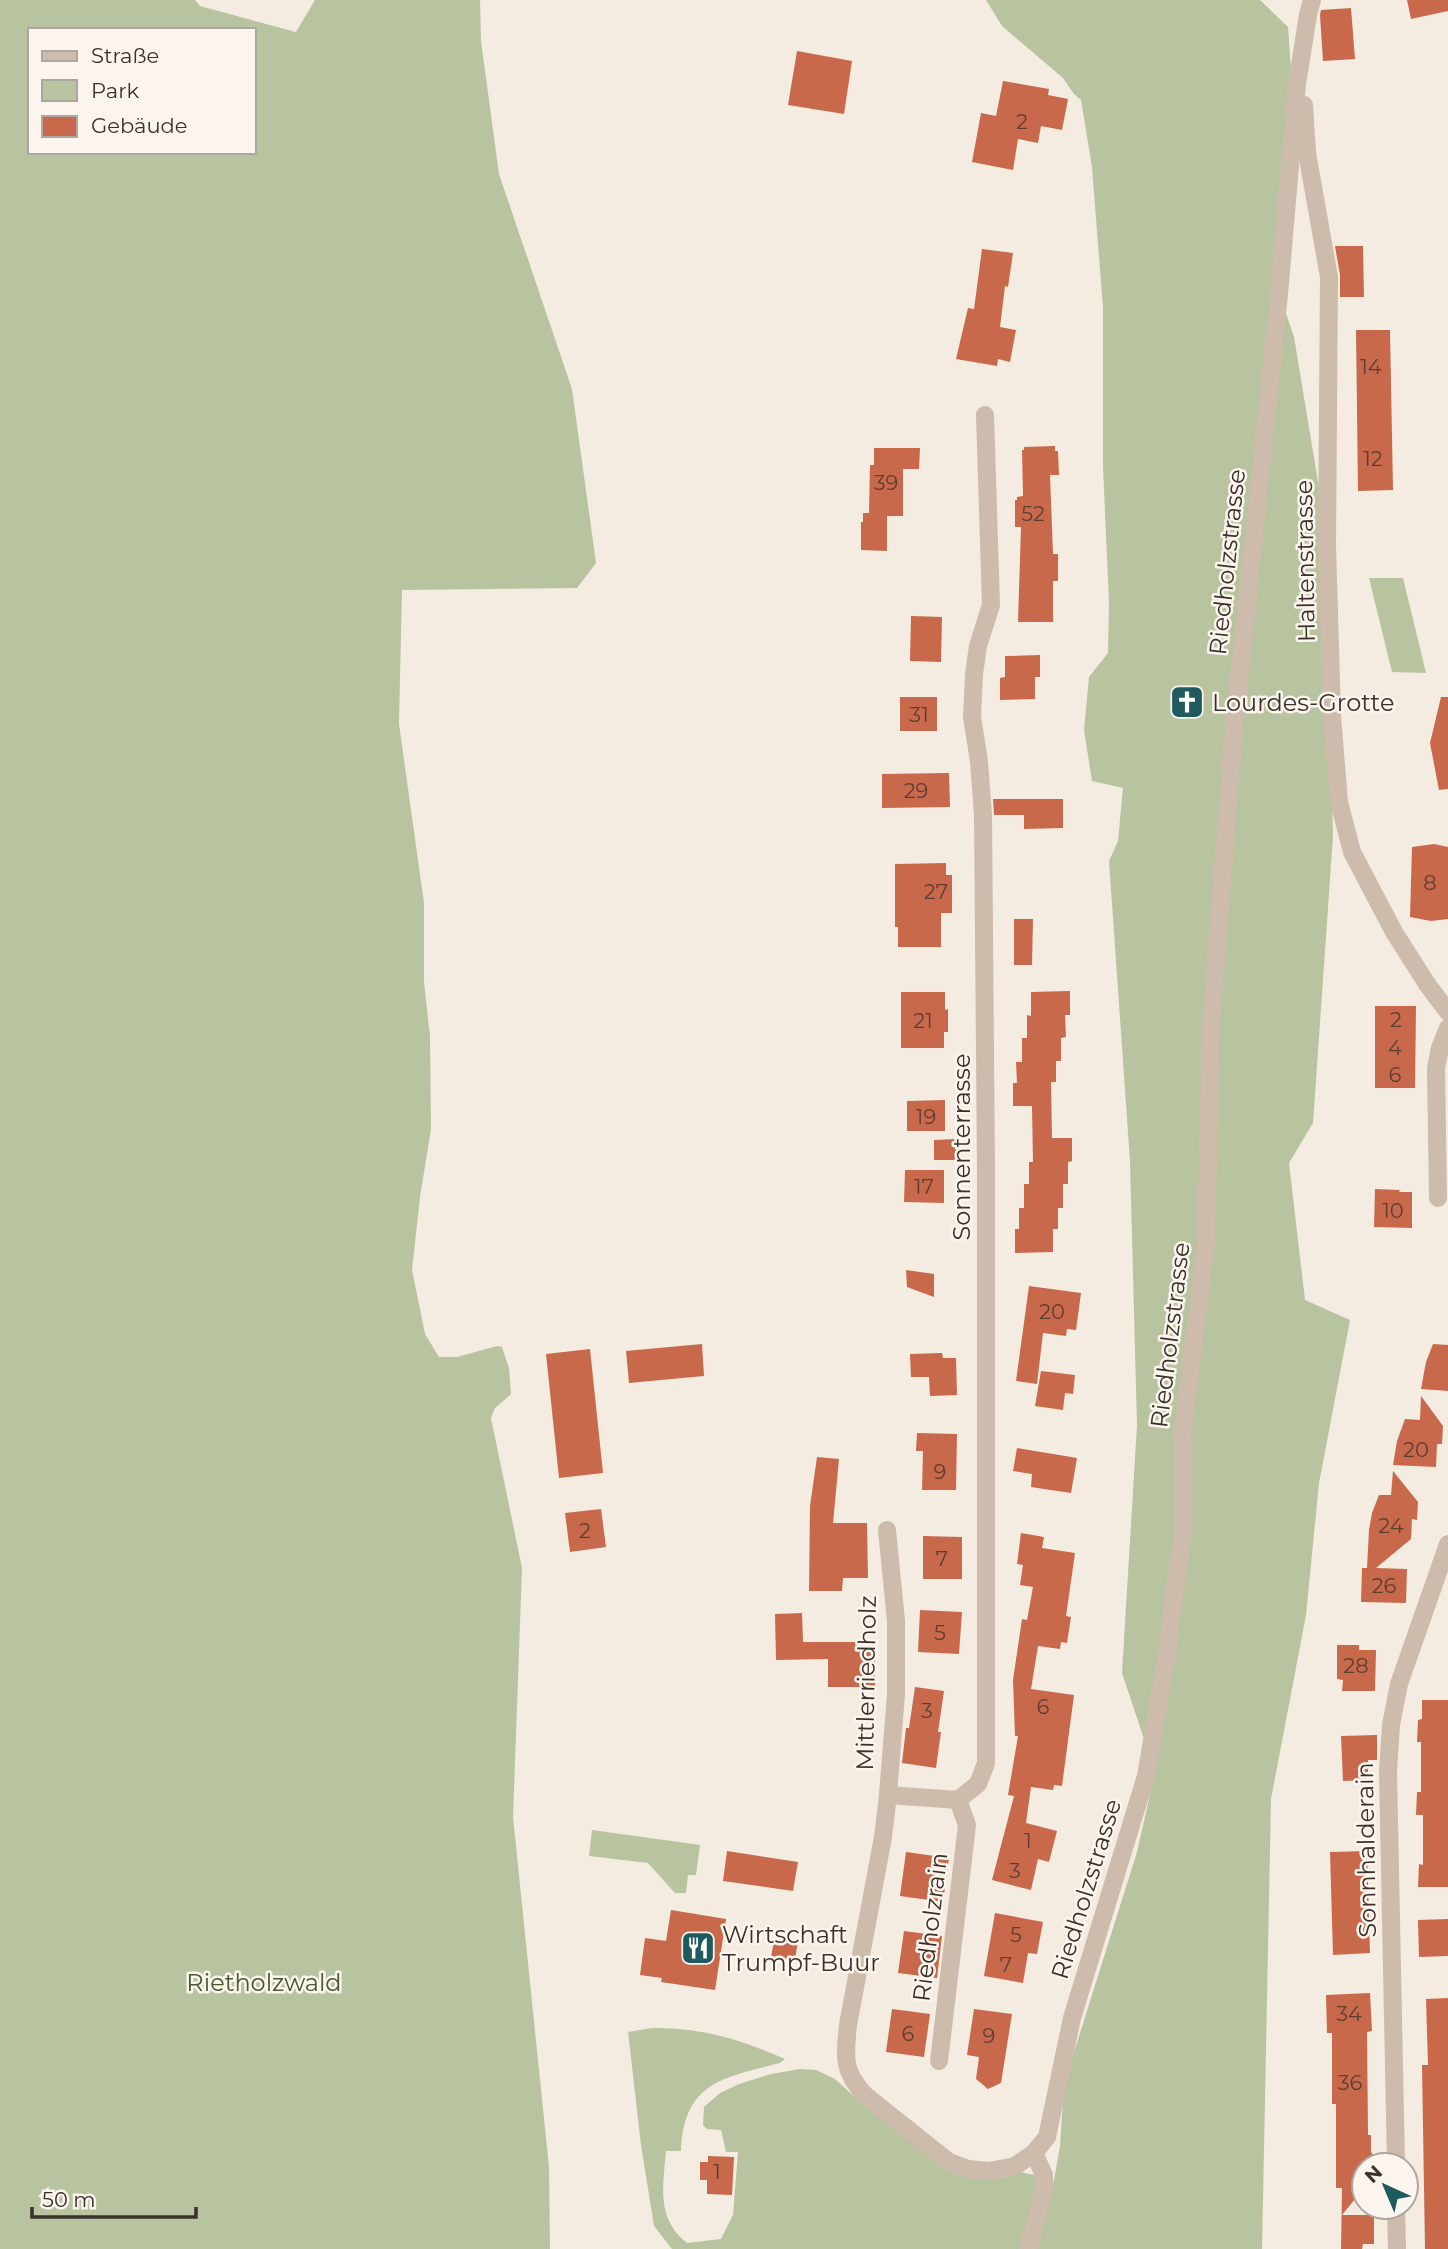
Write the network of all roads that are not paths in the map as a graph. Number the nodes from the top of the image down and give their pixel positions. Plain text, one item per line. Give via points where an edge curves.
1 (1312, 0) edge
2 (1297, 84) junction
3 (985, 415) dead end
4 (1448, 1012) edge
5 (1448, 1028) edge
6 (1438, 1198) dead end
7 (887, 1530) dead end
8 (1448, 1544) edge
9 (888, 1795) junction
10 (958, 1800) junction
11 (939, 2061) dead end
12 (1396, 2151) edge
13 (1034, 2153) junction
14 (1396, 2221) edge
15 (1028, 2249) edge
16 (1397, 2249) edge

1 - 2 street, Riedholzstrasse
2 - 4 street, Haltenstrasse via 1304,98 1307,153 1329,277 1327,545 1339,802 1352,852 1394,932
2 - 13 street, Riedholzstrasse via 1233,738 1211,1023 1206,1244 1182,1438 1182,1538 1146,1776 1072,2018 1047,2137
3 - 10 street, Sonnenterrasse via 991,606 978,646 972,716 983,815 986,1763 978,1784
5 - 6 street via 1436,1068
7 - 9 street, Mittlerriedholz via 896,1621
8 - 12 street, Sonnhalderain via 1399,1684 1391,1725 1388,1771
9 - 10 street
9 - 13 street via 848,2025 848,2072 865,2095 949,2162 989,2171 1015,2166
10 - 11 street, Riedholzrain via 967,1825
13 - 15 street via 1044,2175 1044,2190
14 - 16 street

